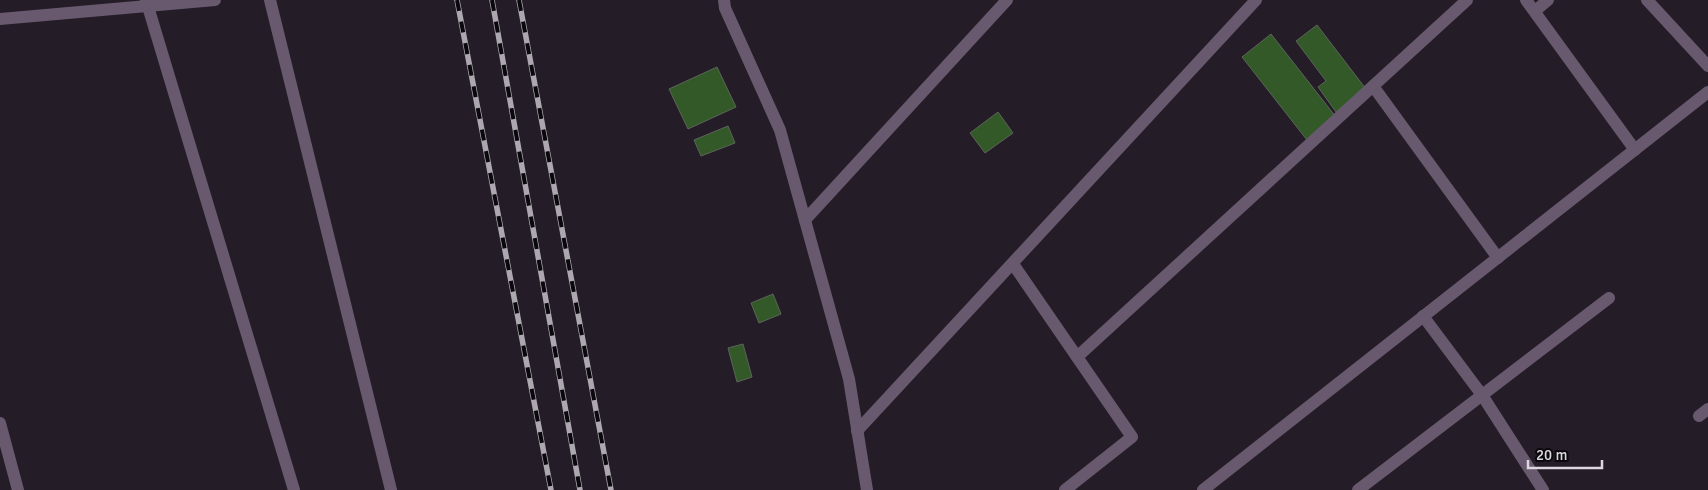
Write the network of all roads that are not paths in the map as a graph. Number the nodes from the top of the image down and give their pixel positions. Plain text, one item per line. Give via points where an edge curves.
1 (215, 0) edge
2 (270, 0) edge
3 (724, 0) edge
4 (1007, 0) edge
5 (1256, 0) edge
6 (1467, 0) edge
7 (1526, 0) edge
8 (1548, 0) edge
9 (1647, 0) edge
10 (147, 4) edge
11 (1535, 11) junction
12 (0, 19) edge
13 (1708, 66) edge
14 (1374, 86) junction
15 (1708, 92) edge
16 (1635, 150) junction
17 (805, 220) junction
18 (1498, 258) junction
19 (1013, 264) junction
20 (1609, 298) dead end
21 (1423, 316) junction
22 (1076, 357) junction
23 (1482, 395) junction
24 (0, 424) edge
25 (857, 431) junction
26 (1212, 487) edge
27 (18, 490) edge
28 (294, 490) edge
29 (391, 490) edge
30 (867, 490) edge
31 (1065, 490) edge
32 (1358, 490) edge
33 (1543, 490) edge

1 - 10 street
2 - 29 street
3 - 17 street via 780,130
4 - 17 street
5 - 19 street
6 - 14 street
7 - 11 street
8 - 11 street
9 - 13 street
10 - 12 street
10 - 28 street
11 - 16 street
14 - 18 street
14 - 22 street
15 - 16 street
16 - 18 street
17 - 25 street via 849,379
18 - 21 street
19 - 22 street
19 - 25 street
20 - 23 street
21 - 23 street
21 - 26 street
22 - 31 street via 1132,437
23 - 32 street
23 - 33 street
24 - 27 street
25 - 30 street

